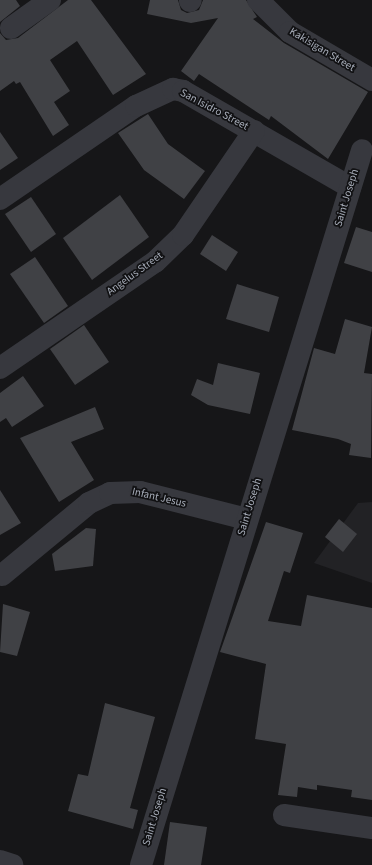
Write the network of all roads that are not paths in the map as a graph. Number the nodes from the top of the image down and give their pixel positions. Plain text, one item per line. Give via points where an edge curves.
1 (50, 0) edge
2 (258, 0) edge
3 (11, 28) dead end
4 (372, 80) edge
5 (254, 131) junction
6 (362, 150) dead end
7 (350, 187) junction
8 (0, 200) edge
9 (0, 368) edge
10 (246, 519) junction
11 (2, 575) dead end
12 (284, 815) dead end
13 (372, 828) edge
14 (0, 861) edge
15 (12, 865) edge
16 (141, 865) edge

1 - 3 street
2 - 4 street, Kakisigan Street via 290,32
5 - 7 street, San Isidro Street
5 - 8 street, San Isidro Street via 183,91 163,91
5 - 9 street, Angelus Street via 183,235 155,262
6 - 7 street, Saint Joseph
7 - 10 street, Saint Joseph
10 - 11 street, Infant Jesus via 140,492 110,493 90,503
10 - 16 street, Saint Joseph
12 - 13 street
14 - 15 street

